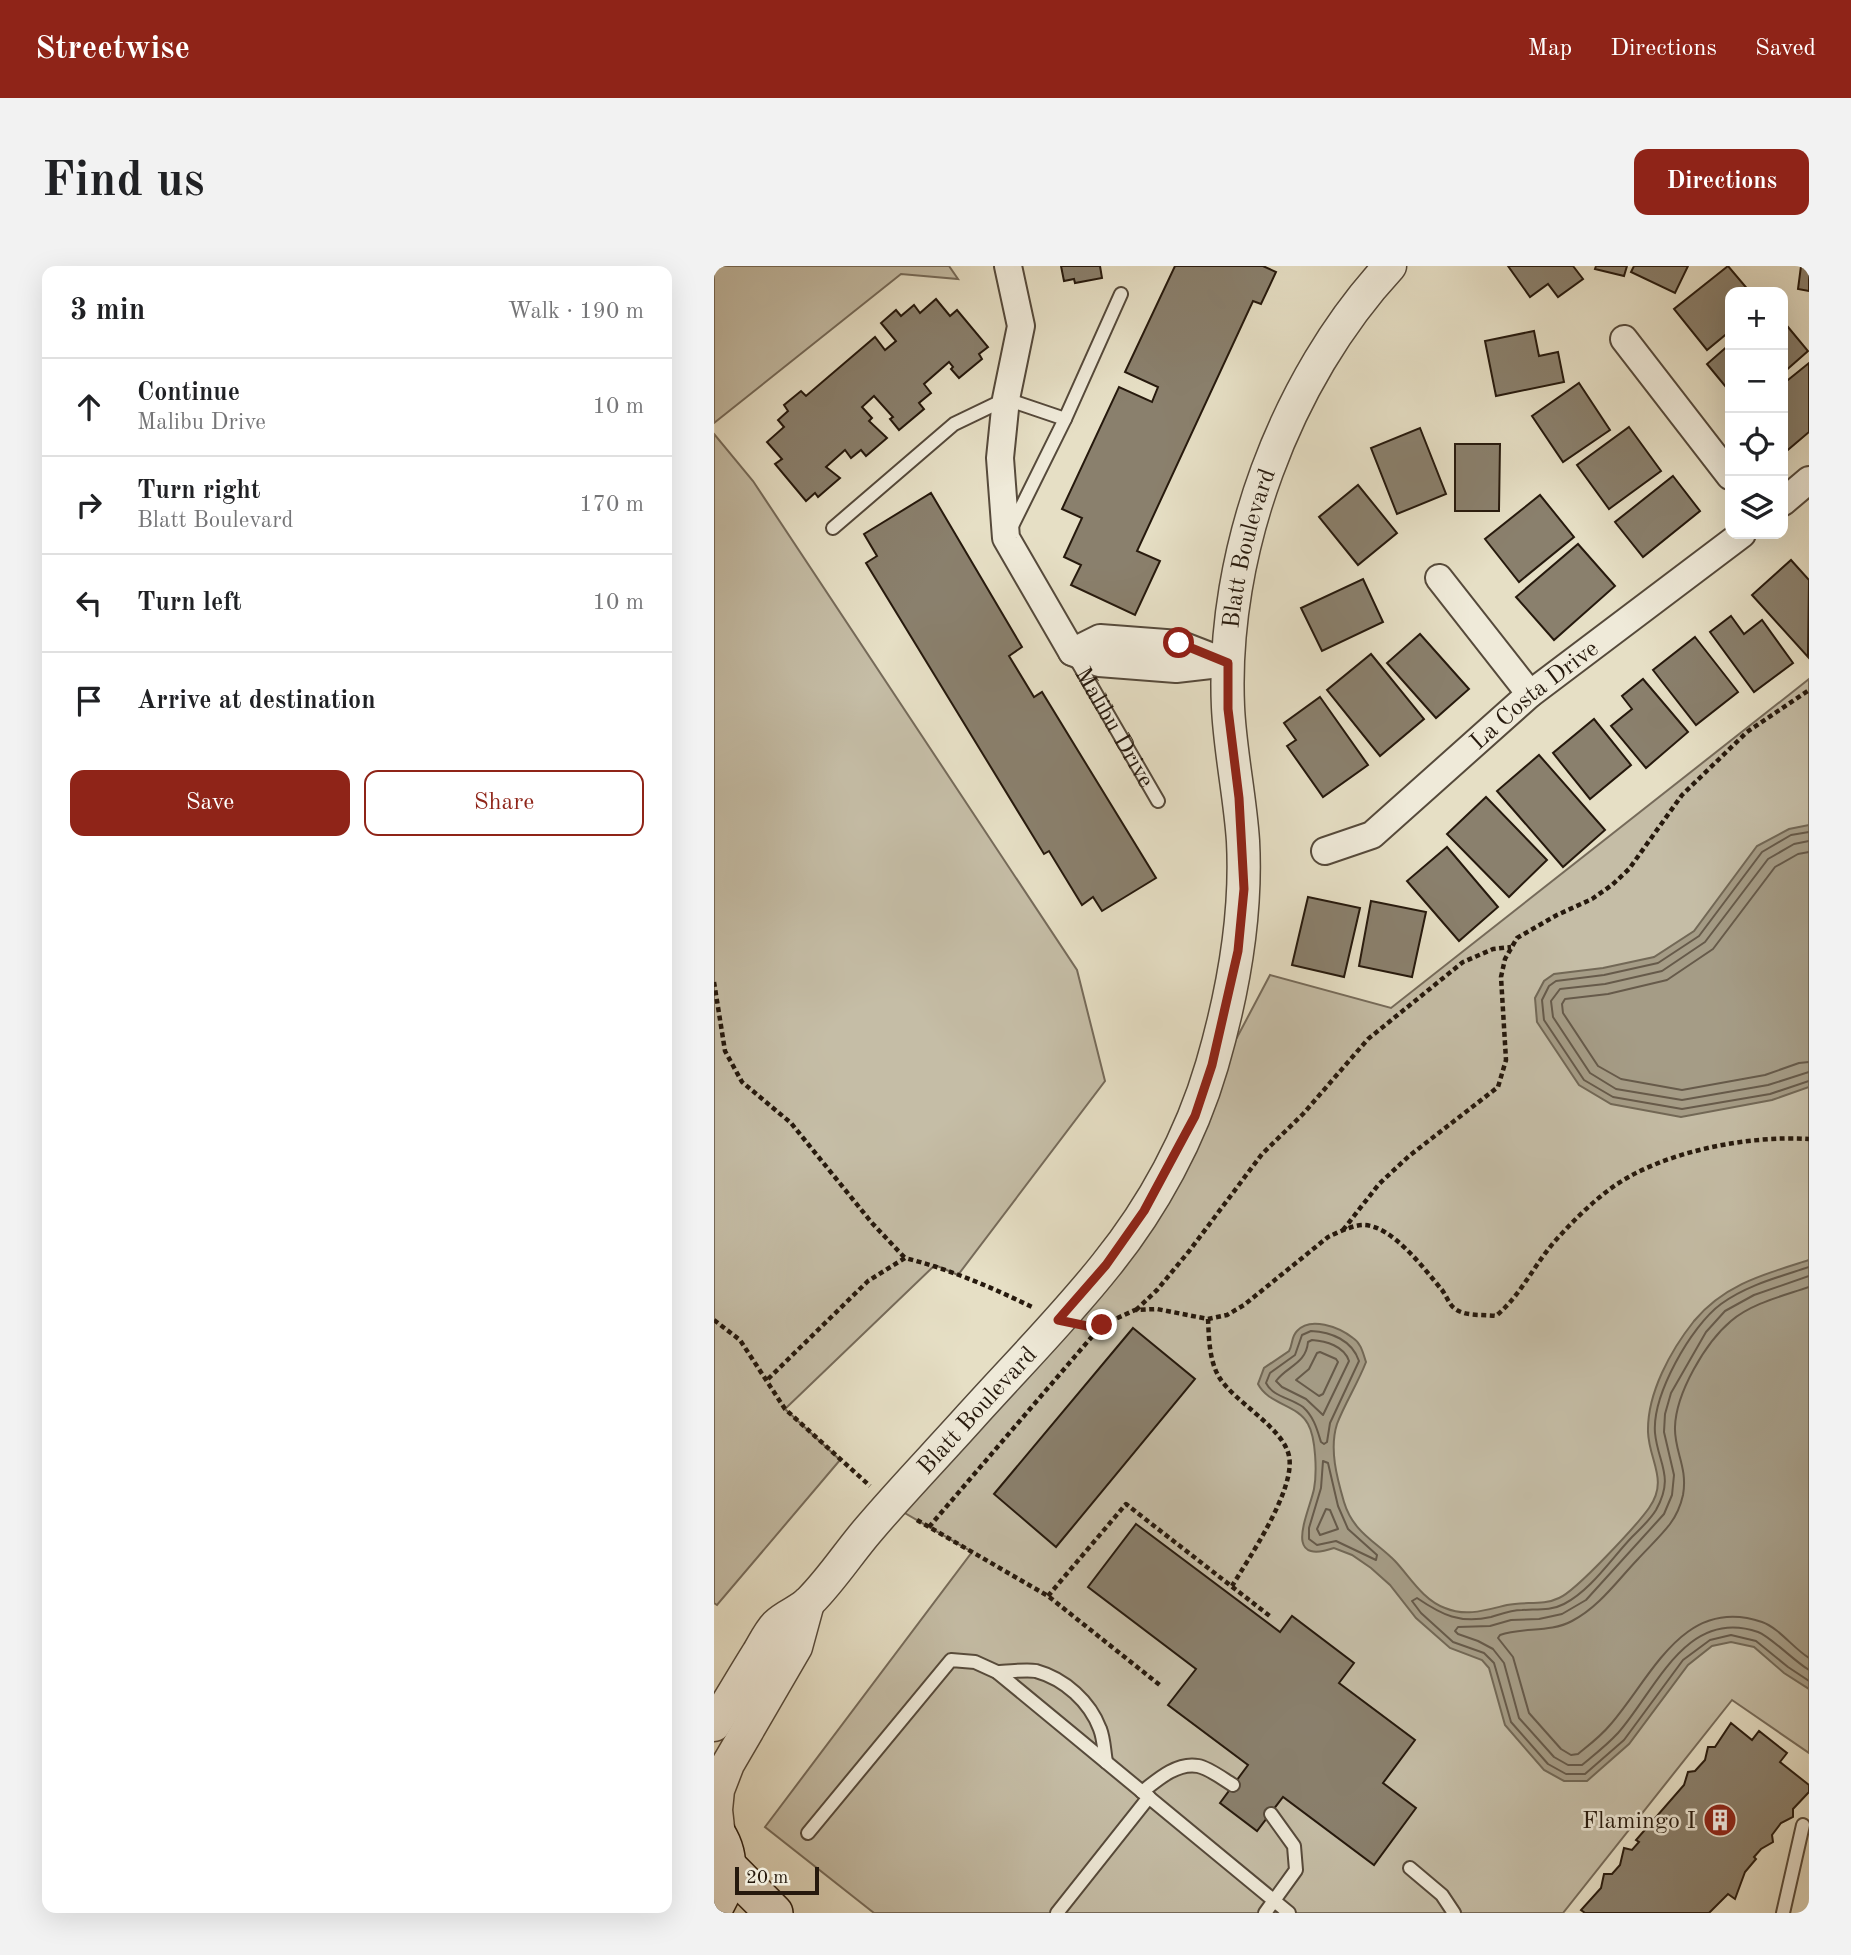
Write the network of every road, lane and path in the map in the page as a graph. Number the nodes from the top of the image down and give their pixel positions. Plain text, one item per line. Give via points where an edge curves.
1 (1008, 266) edge
2 (1390, 266) edge
3 (1121, 294) dead end
4 (1624, 339) dead end
5 (1006, 400) junction
6 (1065, 419) junction
7 (1725, 470) edge
8 (1809, 480) edge
9 (1788, 498) edge
10 (833, 528) dead end
11 (1006, 538) junction
12 (1735, 539) edge
13 (1439, 578) dead end
14 (1072, 652) junction
15 (1228, 663) junction
16 (1809, 690) edge
17 (1530, 694) junction
18 (1158, 801) dead end
19 (1325, 851) dead end
20 (1511, 947) junction
21 (714, 982) edge
22 (1809, 1139) edge
23 (1343, 1230) junction
24 (905, 1258) junction
25 (1135, 1310) junction
26 (1209, 1319) junction
27 (714, 1320) edge
28 (1058, 1320) junction
29 (1102, 1325) junction
30 (768, 1380) junction
31 (891, 1505) junction
32 (929, 1527) junction
33 (1232, 1586) junction
34 (1048, 1596) junction
35 (808, 1603) junction
36 (1271, 1617) dead end
37 (998, 1672) junction
38 (1161, 1686) dead end
39 (714, 1725) edge
40 (1106, 1762) junction
41 (1233, 1785) dead end
42 (1145, 1794) junction
43 (1271, 1814) dead end
44 (1803, 1825) dead end
45 (808, 1833) dead end
46 (720, 1844) edge
47 (1410, 1868) dead end
48 (1275, 1901) junction
49 (714, 1907) edge
50 (774, 1913) edge
51 (1057, 1913) edge
52 (1265, 1913) edge
53 (1289, 1913) edge
54 (1454, 1913) edge
55 (1783, 1913) edge

1 - 5 street via 1021,326
2 - 15 street, Blatt Boulevard via 1324,353 1280,439 1238,572
3 - 6 lane
4 - 7 street
5 - 6 lane
5 - 10 lane via 954,424
5 - 11 street via 1000,458
6 - 11 lane
8 - 9 street
11 - 14 street, Malibu Drive
12 - 17 street, La Costa Drive
13 - 17 street
14 - 15 street, Malibu Drive via 1100,638 1179,643
14 - 18 lane, Malibu Drive
15 - 28 street, Blatt Boulevard via 1244,889 1238,951 1212,1065 1195,1116 1144,1211 1106,1265
16 - 20 path via 1747,732 1682,795 1621,877 1592,899 1517,938
17 - 19 street, La Costa Drive via 1372,835
20 - 23 path via 1500,977 1506,1060 1498,1087 1409,1156 1379,1184
20 - 25 path via 1493,948 1463,962 1368,1039 1262,1154 1157,1290
21 - 24 path via 725,1051 742,1082 791,1123
22 - 23 path via 1738,1141 1691,1152 1611,1188 1554,1242 1511,1303 1496,1316 1465,1314 1452,1307 1410,1253 1381,1230 1364,1225
23 - 26 path via 1298,1260 1244,1306
24 - 28 path via 998,1290
24 - 30 path via 868,1281
25 - 26 path via 1157,1309
25 - 29 path
26 - 33 path via 1217,1375 1282,1440 1290,1456 1287,1481 1269,1525
27 - 30 path via 740,1340
28 - 29 path
28 - 31 street, Blatt Boulevard
29 - 32 path
30 - 31 path via 785,1409
31 - 32 path
31 - 35 street, Blatt Boulevard
32 - 34 path
33 - 34 path via 1126,1504
33 - 36 path
34 - 38 path
35 - 39 street, Blatt Boulevard via 775,1626
35 - 46 street, Blatt Boulevard via 796,1647 728,1764 718,1790
37 - 40 lane
37 - 40 lane via 1035,1671 1073,1691 1086,1703 1100,1729
37 - 45 lane via 975,1662 951,1660
40 - 42 lane
41 - 42 lane via 1198,1766 1179,1767 1158,1779
42 - 48 lane
42 - 51 lane
43 - 48 lane via 1294,1846 1296,1870
44 - 55 lane
46 - 49 main road via 724,1889
46 - 50 main road
47 - 54 lane via 1442,1895
48 - 52 lane
48 - 53 lane

